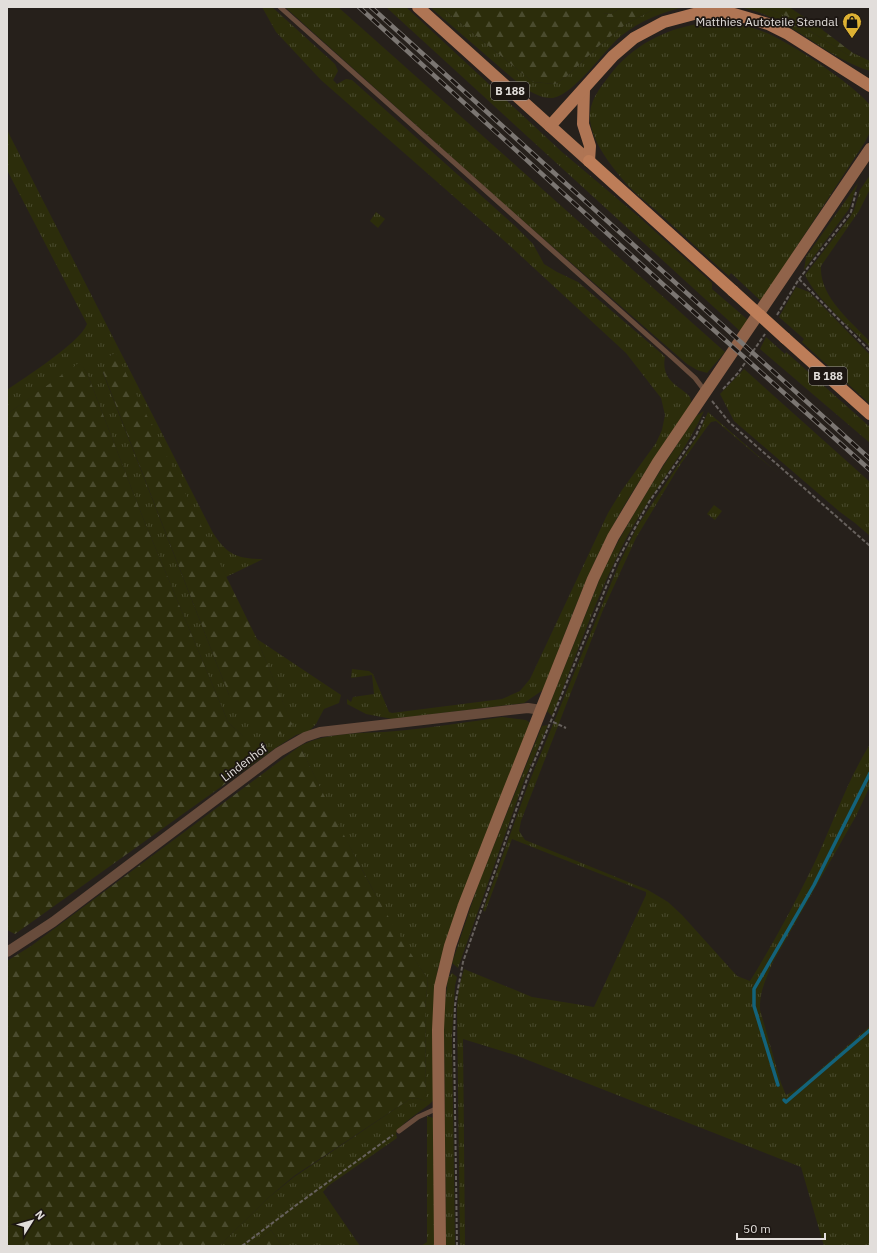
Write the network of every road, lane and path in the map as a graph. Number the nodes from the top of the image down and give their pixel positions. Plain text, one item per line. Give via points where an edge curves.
1 (280, 7) edge
2 (418, 7) edge
3 (868, 82) edge
4 (584, 89) junction
5 (550, 126) junction
6 (870, 149) edge
7 (589, 161) junction
8 (858, 189) dead end
9 (788, 271) junction
10 (799, 279) junction
11 (775, 319) dead end
12 (767, 331) dead end
13 (870, 351) edge
14 (722, 389) dead end
15 (709, 397) junction
16 (709, 407) dead end
17 (706, 413) dead end
18 (870, 414) edge
19 (870, 546) edge
20 (540, 713) junction
21 (552, 722) junction
22 (566, 728) dead end
23 (7, 952) edge
24 (439, 1107) junction
25 (399, 1131) joint
26 (242, 1246) edge
27 (440, 1246) edge
28 (457, 1246) edge

1 - 15 lane via 673,358 695,378
2 - 5 main road, B 188
3 - 4 main road via 768,24 738,15 709,13 674,18 644,31 613,56
4 - 5 main road
4 - 7 main road via 583,124 590,146
5 - 7 main road, B 188
6 - 9 main road
7 - 18 highway, B 188, bridge
8 - 10 path via 850,212
9 - 10 path
9 - 15 main road
10 - 11 path
10 - 13 path
12 - 14 path via 738,373
15 - 16 path
15 - 19 path via 729,422
15 - 20 main road via 641,490 613,537 593,579
17 - 21 path via 696,434 649,502 630,535
20 - 21 path
20 - 23 street, Lindenhof via 534,708 512,710 320,732 305,737 279,752 53,922
20 - 24 main road via 464,905 442,976 438,1009
21 - 22 path
21 - 28 path via 527,779 474,927 457,986 454,1041
24 - 25 lane via 418,1117
24 - 27 main road
25 - 26 path

